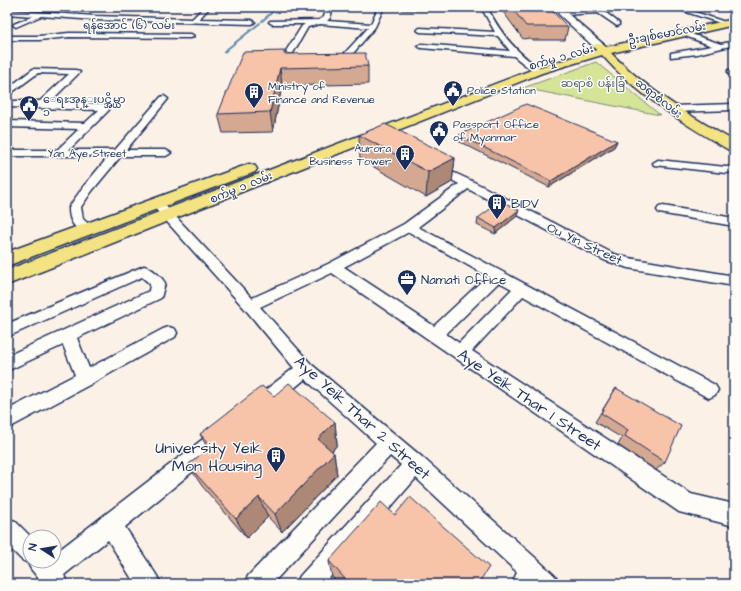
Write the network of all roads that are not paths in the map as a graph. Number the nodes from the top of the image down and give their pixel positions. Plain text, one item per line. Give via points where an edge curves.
1 (11, 7) edge
2 (207, 7) edge
3 (330, 7) edge
4 (381, 7) edge
5 (403, 7) edge
6 (434, 7) edge
7 (484, 7) edge
8 (624, 7) edge
9 (674, 7) edge
10 (7, 8) edge
11 (54, 8) edge
12 (597, 9) edge
13 (558, 10) edge
14 (106, 11) dead end
15 (7, 12) edge
16 (34, 14) junction
17 (43, 15) junction
18 (95, 18) junction
19 (194, 20) junction
20 (252, 22) dead end
21 (272, 22) dead end
22 (320, 22) junction
23 (730, 23) edge
24 (7, 24) edge
25 (617, 24) dead end
26 (16, 25) junction
27 (24, 26) dead end
28 (373, 26) junction
29 (420, 30) dead end
30 (682, 33) junction
31 (500, 34) junction
32 (70, 35) junction
33 (191, 36) dead end
34 (7, 38) edge
35 (589, 38) junction
36 (634, 42) junction
37 (734, 43) edge
38 (421, 46) dead end
39 (720, 46) junction
40 (602, 48) junction
41 (290, 51) dead end
42 (734, 51) edge
43 (517, 54) junction
44 (347, 55) edge
45 (579, 55) junction
46 (674, 55) dead end
47 (616, 64) junction
48 (530, 68) junction
49 (473, 90) junction
50 (7, 93) edge
51 (164, 99) dead end
52 (7, 104) edge
53 (42, 104) junction
54 (734, 107) edge
55 (672, 109) junction
56 (687, 120) junction
57 (7, 124) edge
58 (88, 126) junction
59 (343, 141) junction
60 (734, 147) edge
61 (119, 152) junction
62 (12, 153) edge
63 (60, 153) junction
64 (166, 153) dead end
65 (7, 161) edge
66 (734, 162) edge
67 (428, 163) edge
68 (658, 163) dead end
69 (254, 167) junction
70 (734, 169) edge
71 (268, 176) junction
72 (468, 183) junction
73 (163, 210) junction
74 (663, 210) dead end
75 (734, 222) edge
76 (409, 227) junction
77 (88, 229) junction
78 (7, 260) edge
79 (333, 267) junction
80 (497, 275) junction
81 (7, 278) edge
82 (734, 281) edge
83 (522, 288) junction
84 (250, 305) junction
85 (7, 331) edge
86 (169, 333) dead end
87 (67, 335) junction
88 (434, 336) junction
89 (461, 352) junction
90 (7, 364) edge
91 (305, 369) junction
92 (85, 379) junction
93 (709, 390) dead end
94 (7, 420) edge
95 (390, 442) junction
96 (415, 464) junction
97 (734, 516) edge
98 (110, 524) junction
99 (7, 529) edge
100 (22, 544) edge
101 (48, 572) edge
102 (534, 579) edge
103 (149, 584) edge
104 (256, 584) edge
105 (308, 584) edge

1 - 10 street
2 - 19 street
3 - 22 street via 327,18
4 - 28 street
5 - 6 street
7 - 31 street
8 - 12 street
9 - 23 street
11 - 16 street
11 - 17 street
12 - 13 street
12 - 25 street
13 - 35 main road, ဆရာစံလမ်း
14 - 18 street, ရန်အောင် (၆) လမ်း
15 - 16 street
16 - 17 street
17 - 18 street
17 - 26 street
18 - 19 street
18 - 32 street, ရန်အောင် (၆) လမ်း
19 - 20 street
21 - 22 street
22 - 28 street
22 - 41 street via 305,26
23 - 30 main road, ဦးချစ်မောင်လမ်း
23 - 36 main road, ဦးချစ်မောင်လမ်း
24 - 26 street
26 - 27 street
28 - 44 street
29 - 31 street
30 - 36 main road, ဦးချစ်မောင်လမ်း
30 - 39 street
31 - 43 street
32 - 33 street, ရန်အောင် (၆) လမ်း
32 - 34 street
35 - 36 main road
35 - 40 main road, ဆရာစံလမ်း
35 - 45 main road via 590,45
36 - 40 main road, ဦးချစ်မောင်လမ်း
36 - 47 main road via 616,52
37 - 39 street
38 - 43 street
39 - 42 street
39 - 46 street
40 - 45 main road, စက်မှု ၁ လမ်း
40 - 47 main road, ဆရာစံလမ်း
43 - 48 street
45 - 47 main road
45 - 48 main road, စက်မှု ၁ လမ်း
47 - 55 main road, ဆရာစံလမ်း
48 - 49 main road, စက်မှု ၁ လမ်း
49 - 59 main road, စက်မှု ၁ လမ်း
49 - 59 main road, စက်မှု ၁ လမ်း via 381,139
50 - 53 street via 36,71 76,72
51 - 61 street
52 - 53 street
53 - 58 street via 103,107 104,110
54 - 55 street
55 - 56 main road, ဆရာစံလမ်း
56 - 60 main road, ဆရာစံလမ်း
56 - 66 main road
57 - 58 street
58 - 63 street
59 - 69 main road, စက်မှု ၁ လမ်း
59 - 71 main road, စက်မှု ၁ လမ်း
61 - 63 street, Yan Aye Street
61 - 64 street, Yan Aye Street
61 - 77 street via 87,188 75,207 77,221
62 - 63 street, Yan Aye Street
62 - 65 street
67 - 72 street, Ou Yin Street
68 - 70 street
69 - 71 main road
69 - 73 main road, စက်မှု ၁ လမ်း
71 - 73 main road, စက်မှု ၁ လမ်း
72 - 76 street
72 - 82 street, Ou Yin Street via 609,257 628,263
73 - 77 main road, စက်မှု ၁ လမ်း
73 - 81 main road, စက်မှု ၁ လမ်း
73 - 84 street, Aye Yeik Thar 2 Street
74 - 75 street
76 - 79 street
76 - 80 street
77 - 78 main road, စက်မှု ၁ လမ်း
79 - 84 street
79 - 88 street, Aye Yeik Thar 1 Street
80 - 83 street
80 - 88 street
83 - 89 street
83 - 93 street
84 - 91 street, Aye Yeik Thar 2 Street
85 - 87 street via 144,271 158,283 156,294
86 - 92 street
87 - 90 street
87 - 92 street
88 - 89 street, Aye Yeik Thar 1 Street
89 - 97 street, Aye Yeik Thar 1 Street via 687,504
91 - 95 street, Aye Yeik Thar 2 Street
91 - 98 street
92 - 94 street
95 - 96 street, Aye Yeik Thar 2 Street
95 - 104 street
96 - 102 street, Aye Yeik Thar 2 Street
96 - 105 street
98 - 101 street
98 - 103 street
99 - 100 street

